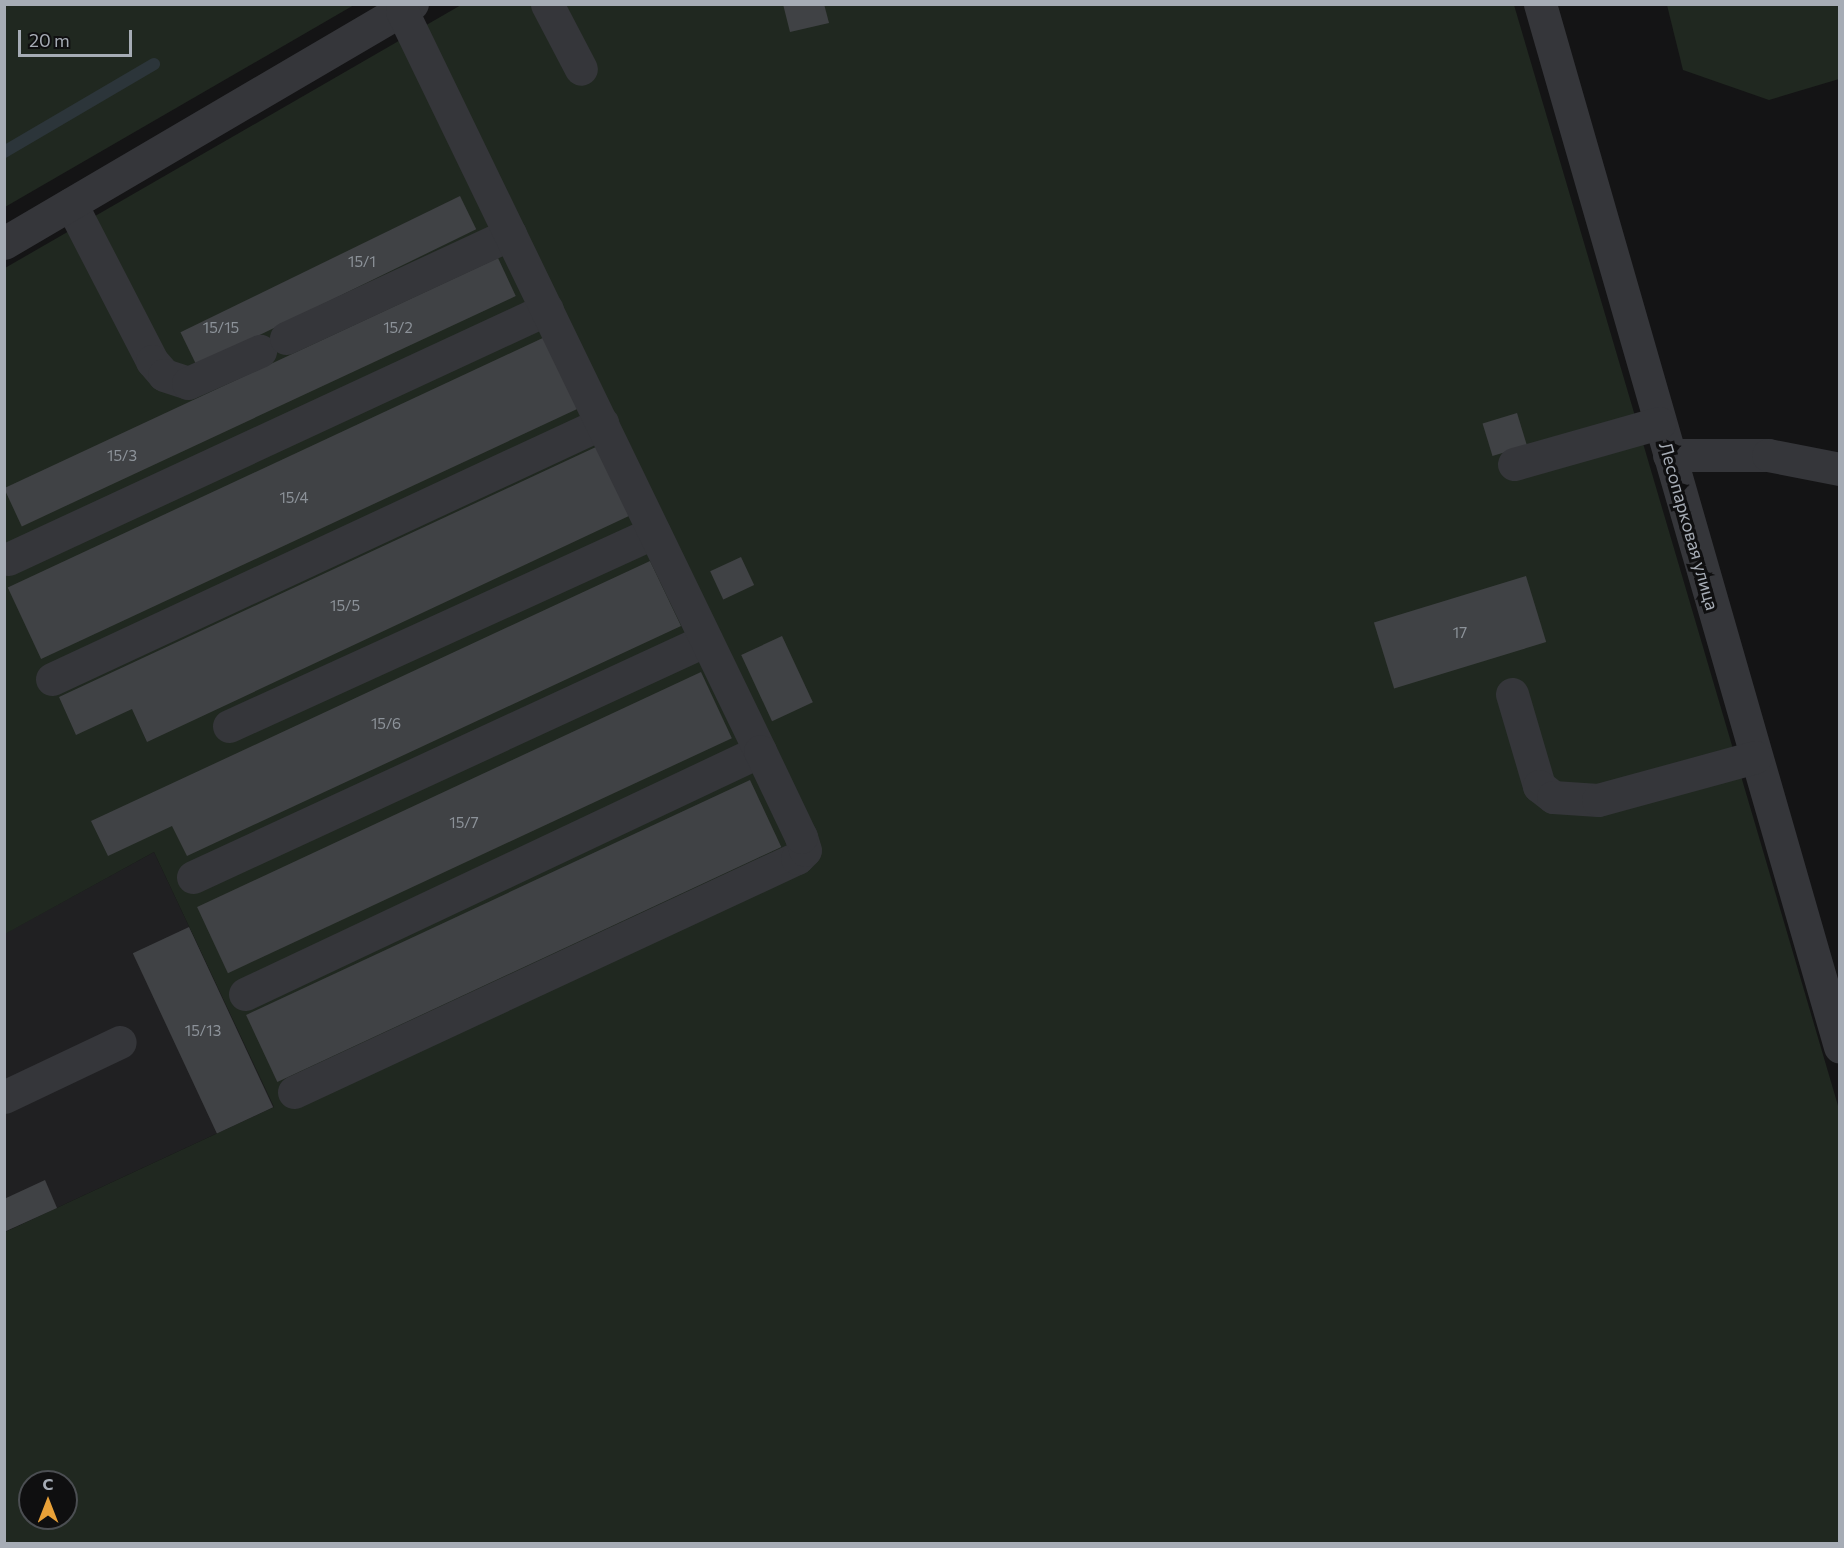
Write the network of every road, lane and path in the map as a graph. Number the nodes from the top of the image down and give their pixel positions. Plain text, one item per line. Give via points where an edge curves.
1 (547, 4) edge
2 (1540, 4) edge
3 (407, 8) edge
4 (581, 69) dead end
5 (71, 204) junction
6 (510, 234) junction
7 (4, 243) edge
8 (547, 309) junction
9 (602, 423) junction
10 (1659, 423) junction
11 (1669, 455) junction
12 (1514, 464) dead end
13 (1839, 470) edge
14 (654, 532) junction
15 (8, 559) dead end
16 (706, 640) junction
17 (52, 679) dead end
18 (1512, 694) dead end
19 (229, 726) dead end
20 (760, 751) junction
21 (1755, 758) junction
22 (193, 878) dead end
23 (245, 994) dead end
24 (120, 1042) dead end
25 (1839, 1047) edge
26 (294, 1092) dead end
27 (4, 1097) edge

1 - 4 street
2 - 10 street, Лесопарковая улица
3 - 5 street
3 - 6 street
5 - 6 street via 152,361 164,375 188,383
5 - 7 street
6 - 8 street
8 - 9 street
8 - 15 street
9 - 14 street
9 - 17 street
10 - 11 street, Лесопарковая улица
10 - 12 street
11 - 13 street via 1768,455
11 - 21 street, Лесопарковая улица
14 - 16 street
14 - 19 street
16 - 20 street
16 - 22 street
18 - 21 street via 1539,786 1553,797 1598,800
20 - 23 street
20 - 26 street via 801,837 805,850 797,858
21 - 25 street, Лесопарковая улица
24 - 27 street

